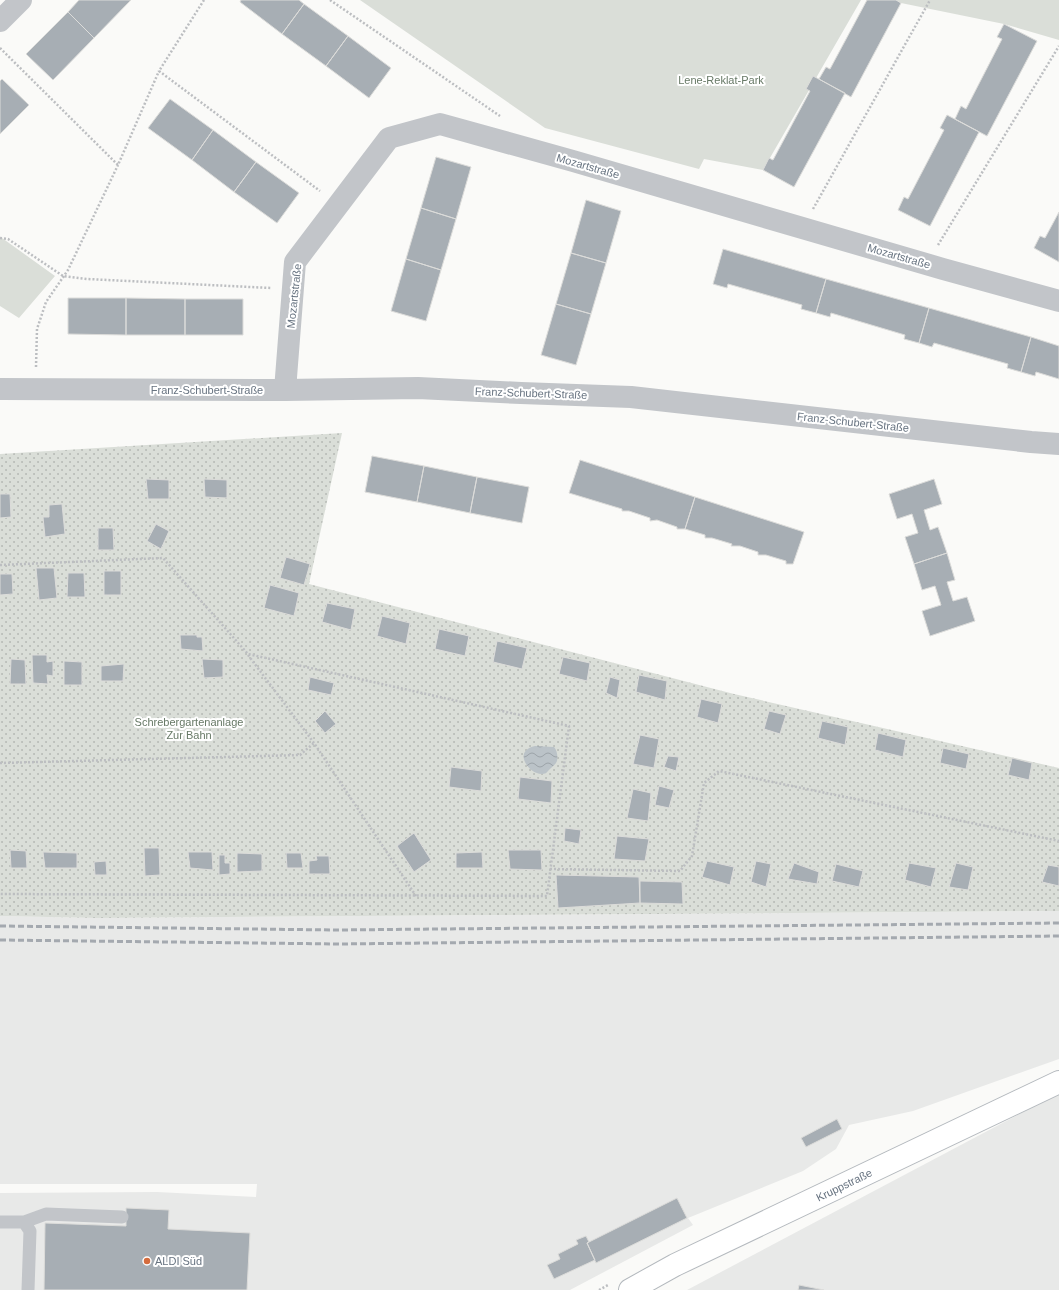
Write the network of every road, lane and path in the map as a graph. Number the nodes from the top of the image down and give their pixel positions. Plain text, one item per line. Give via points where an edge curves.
1 (21, 0) edge
2 (204, 0) edge
3 (330, 0) edge
4 (930, 0) edge
5 (0, 22) edge
6 (1059, 46) edge
7 (0, 48) edge
8 (159, 71) junction
9 (504, 118) dead end
10 (118, 165) junction
11 (338, 205) junction
12 (802, 228) junction
13 (0, 238) edge
14 (926, 264) junction
15 (63, 276) junction
16 (293, 289) junction
17 (1059, 301) edge
18 (0, 389) edge
19 (39, 389) junction
20 (285, 390) junction
21 (1059, 444) edge
22 (0, 565) edge
23 (248, 654) junction
24 (314, 743) junction
25 (0, 763) edge
26 (1059, 841) edge
27 (550, 869) junction
28 (0, 894) edge
29 (416, 896) junction
30 (1059, 1082) edge
31 (122, 1217) dead end
32 (0, 1222) edge
33 (24, 1222) junction
34 (28, 1290) edge
35 (630, 1290) edge

1 - 5 street
2 - 8 path
3 - 9 path
4 - 12 path
6 - 14 path
7 - 10 path
8 - 10 path
8 - 11 path
10 - 15 path
11 - 12 street, Mozartstraße via 389,138 440,124
11 - 16 street, Mozartstraße via 295,262
12 - 14 street, Mozartstraße
13 - 15 path via 8,239
14 - 17 street, Mozartstraße
15 - 16 path via 87,280
15 - 19 path via 46,302 37,329 36,368
16 - 20 street, Mozartstraße
18 - 19 street, Franz-Schubert-Straße
19 - 20 street, Franz-Schubert-Straße
20 - 21 street, Franz-Schubert-Straße via 418,388 631,397
22 - 23 path via 163,558
23 - 24 path
23 - 27 path via 569,726
24 - 25 path via 300,755
24 - 29 path
26 - 27 path via 719,771 704,783 692,856 680,871
27 - 29 path via 547,896
28 - 29 path
30 - 35 street, Kruppstraße via 675,1265
31 - 33 lane via 46,1214
32 - 33 lane
33 - 34 lane via 30,1231

